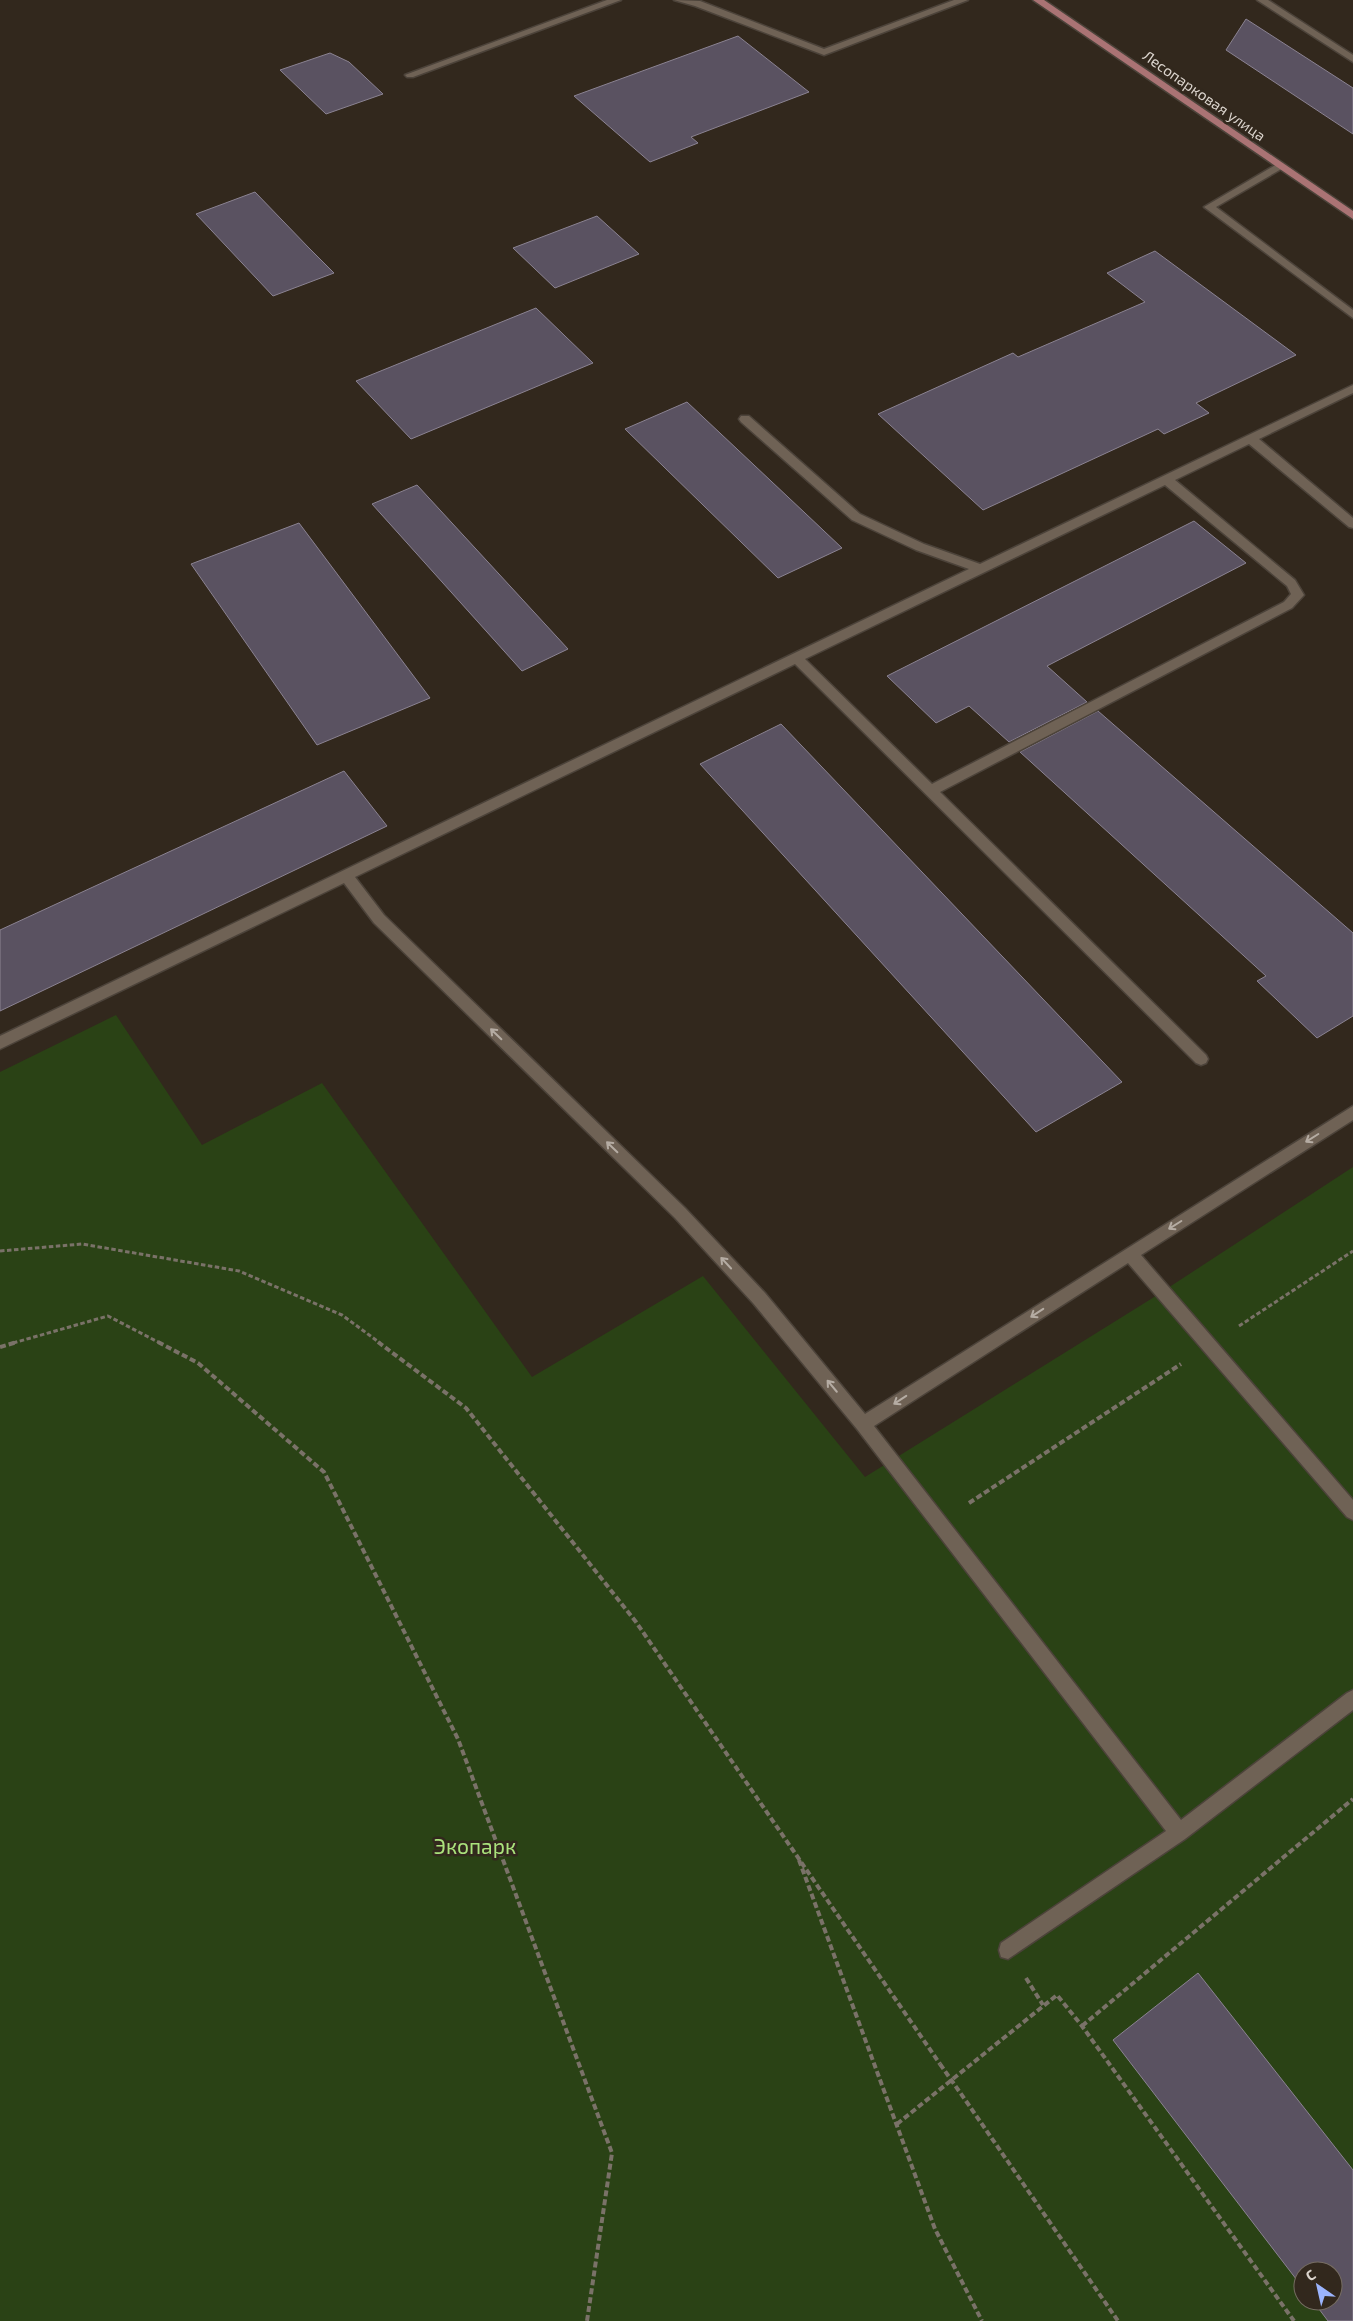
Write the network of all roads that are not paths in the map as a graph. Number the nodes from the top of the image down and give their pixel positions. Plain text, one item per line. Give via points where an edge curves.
1 (616, 0) edge
2 (680, 0) edge
3 (963, 0) edge
4 (1038, 0) edge
5 (1262, 0) edge
6 (1353, 59) edge
7 (410, 75) dead end
8 (1279, 166) junction
9 (1353, 216) edge
10 (1353, 315) edge
11 (1353, 390) edge
12 (745, 419) dead end
13 (1251, 439) junction
14 (1166, 479) junction
15 (1353, 524) edge
16 (981, 569) junction
17 (796, 658) junction
18 (930, 791) junction
19 (346, 875) junction
20 (0, 1043) edge
21 (1201, 1058) dead end
22 (1353, 1112) edge
23 (1130, 1254) junction
24 (863, 1424) junction
25 (1353, 1512) edge
26 (1353, 1699) edge
27 (1179, 1833) junction
28 (1008, 1950) dead end

1 - 7 lane
2 - 3 lane via 697,3 824,52
4 - 8 main road, Лесопарковая улица
5 - 6 lane
8 - 9 main road, Лесопарковая улица
8 - 10 lane via 1209,207
11 - 13 lane
12 - 16 lane via 856,516 920,547
13 - 14 lane
13 - 15 lane
14 - 16 lane
14 - 18 lane via 1291,582 1298,595 1288,605
16 - 17 lane
17 - 18 lane
17 - 19 lane
18 - 21 lane
19 - 20 lane
24 -> 19 lane via 759,1298 680,1213 379,919
22 -> 23 lane
23 -> 24 lane
23 - 25 lane
24 - 27 lane
26 - 27 lane
27 - 28 lane

